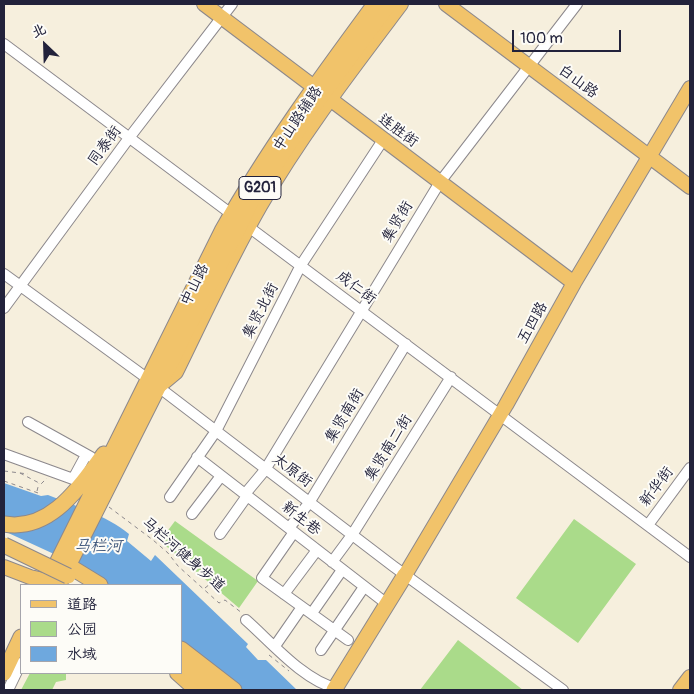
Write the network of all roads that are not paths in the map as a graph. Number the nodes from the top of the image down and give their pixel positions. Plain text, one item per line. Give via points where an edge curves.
1 (204, 4) edge
2 (232, 4) edge
3 (375, 4) edge
4 (389, 4) edge
5 (401, 4) edge
6 (446, 4) edge
7 (577, 4) edge
8 (222, 17) junction
9 (4, 44) edge
10 (530, 67) junction
11 (690, 88) edge
12 (322, 94) junction
13 (129, 138) junction
14 (383, 140) junction
15 (651, 156) junction
16 (440, 182) junction
17 (690, 187) edge
18 (241, 220) junction
19 (301, 266) junction
20 (4, 274) edge
21 (574, 282) junction
22 (21, 287) junction
23 (4, 308) edge
24 (362, 311) junction
25 (406, 344) junction
26 (451, 377) junction
27 (153, 383) junction
28 (500, 414) junction
29 (128, 420) junction
30 (28, 422) dead end
31 (216, 431) junction
32 (4, 454) edge
33 (198, 457) junction
34 (92, 458) junction
35 (690, 468) edge
36 (265, 470) junction
37 (221, 476) junction
38 (246, 495) junction
39 (170, 497) dead end
40 (96, 502) junction
41 (309, 503) junction
42 (192, 514) dead end
43 (4, 524) edge
44 (648, 524) junction
45 (291, 530) junction
46 (220, 534) dead end
47 (352, 535) junction
48 (4, 537) edge
49 (4, 546) edge
50 (317, 550) junction
51 (690, 556) edge
52 (4, 560) edge
53 (332, 562) junction
54 (4, 567) edge
55 (342, 570) junction
56 (405, 575) junction
57 (57, 580) edge
58 (81, 584) edge
59 (98, 584) edge
60 (364, 587) junction
61 (284, 594) junction
62 (387, 604) junction
63 (302, 607) junction
64 (312, 613) junction
65 (244, 617) road end
66 (334, 630) junction
67 (20, 639) edge
68 (348, 640) dead end
69 (275, 646) junction
70 (182, 650) edge
71 (321, 650) dead end
72 (20, 664) edge
73 (182, 664) edge
74 (182, 664) edge
75 (4, 673) edge
76 (178, 674) edge
77 (690, 677) edge
78 (335, 689) edge
79 (8, 690) edge
80 (196, 690) edge
81 (206, 690) edge
82 (214, 690) edge
83 (234, 690) edge
84 (563, 690) edge
85 (680, 690) edge

1 - 8 main road, 连胜街
2 - 8 street, 同泰街
3 - 12 highway, 中山路 / G201
4 - 12 highway, 中山路 / G201
5 - 12 main road, 中山路辅路
6 - 10 main road, 白山路
7 - 10 street, 集贤街
8 - 12 main road, 连胜街
8 - 13 street, 同泰街
9 - 13 street, 成仁街
10 - 15 main road, 白山路
10 - 16 street, 集贤街
11 - 15 main road, 五四路
12 - 14 main road, 连胜街
12 - 18 highway, 中山路 / G201
12 - 18 main road, 中山路辅路
13 - 18 street, 成仁街
13 - 22 street, 同泰街
14 - 16 main road, 连胜街
14 - 19 street, 集贤北街
15 - 17 main road, 白山路
15 - 21 main road, 五四路
16 - 21 main road, 连胜街
16 - 24 street, 集贤街
18 - 19 street, 成仁街
18 - 27 highway, 中山路 / G201
18 - 27 main road, 中山路辅路 via 176,372
19 - 24 street, 成仁街
19 - 31 street, 集贤北街
20 - 22 street, 太原街
21 - 28 main road, 五四路
22 - 23 street, 同泰街
22 - 27 street, 太原街
24 - 25 street, 成仁街
24 - 36 street, 集贤街
25 - 26 street, 成仁街
25 - 41 street, 集贤南街
26 - 28 street, 成仁街
26 - 47 street, 集贤南二街
27 - 29 highway, 中山路 / G201
27 - 31 street, 太原街
27 - 40 highway, 中山路 / G201
28 - 44 street, 成仁街
28 - 56 main road, 五四路
29 - 34 highway
29 - 40 highway, 中山路 / G201
30 - 34 street
31 - 33 street, 集贤北街
31 - 36 street, 太原街
32 - 34 street via 73,479
33 - 37 street, 新生巷
33 - 39 street, 集贤北街
34 - 43 highway via 75,492 65,503 28,524
35 - 44 street, 新华街
36 - 38 street, 集贤街
36 - 41 street, 太原街
37 - 38 street, 新生巷
37 - 42 street
38 - 45 street, 新生巷
38 - 46 street, 集贤街
40 - 57 highway, 中山路 / G201
41 - 45 street, 集贤南街
41 - 47 street, 太原街
44 - 51 street, 成仁街
45 - 50 street, 新生巷
45 - 61 street, 集贤南街 via 262,578
47 - 53 street, 集贤南二街
47 - 56 street, 太原街
48 - 59 highway via 35,549
49 - 58 highway, bridge
50 - 53 street, 新生巷
50 - 61 street
52 - 57 main road
53 - 55 street, 新生巷
54 - 57 main road
55 - 60 street, 新生巷
55 - 64 street
56 - 62 highway
56 - 84 street, 太原街
60 - 62 street, 新生巷
60 - 66 street
61 - 63 street
62 - 78 highway
63 - 64 street
63 - 69 street
64 - 66 street
65 - 69 street
66 - 68 street
66 - 71 street
67 - 75 highway
69 - 78 street via 325,686
70 - 83 highway
72 - 79 street
73 - 81 highway
74 - 82 highway
76 - 80 main road
77 - 85 main road

